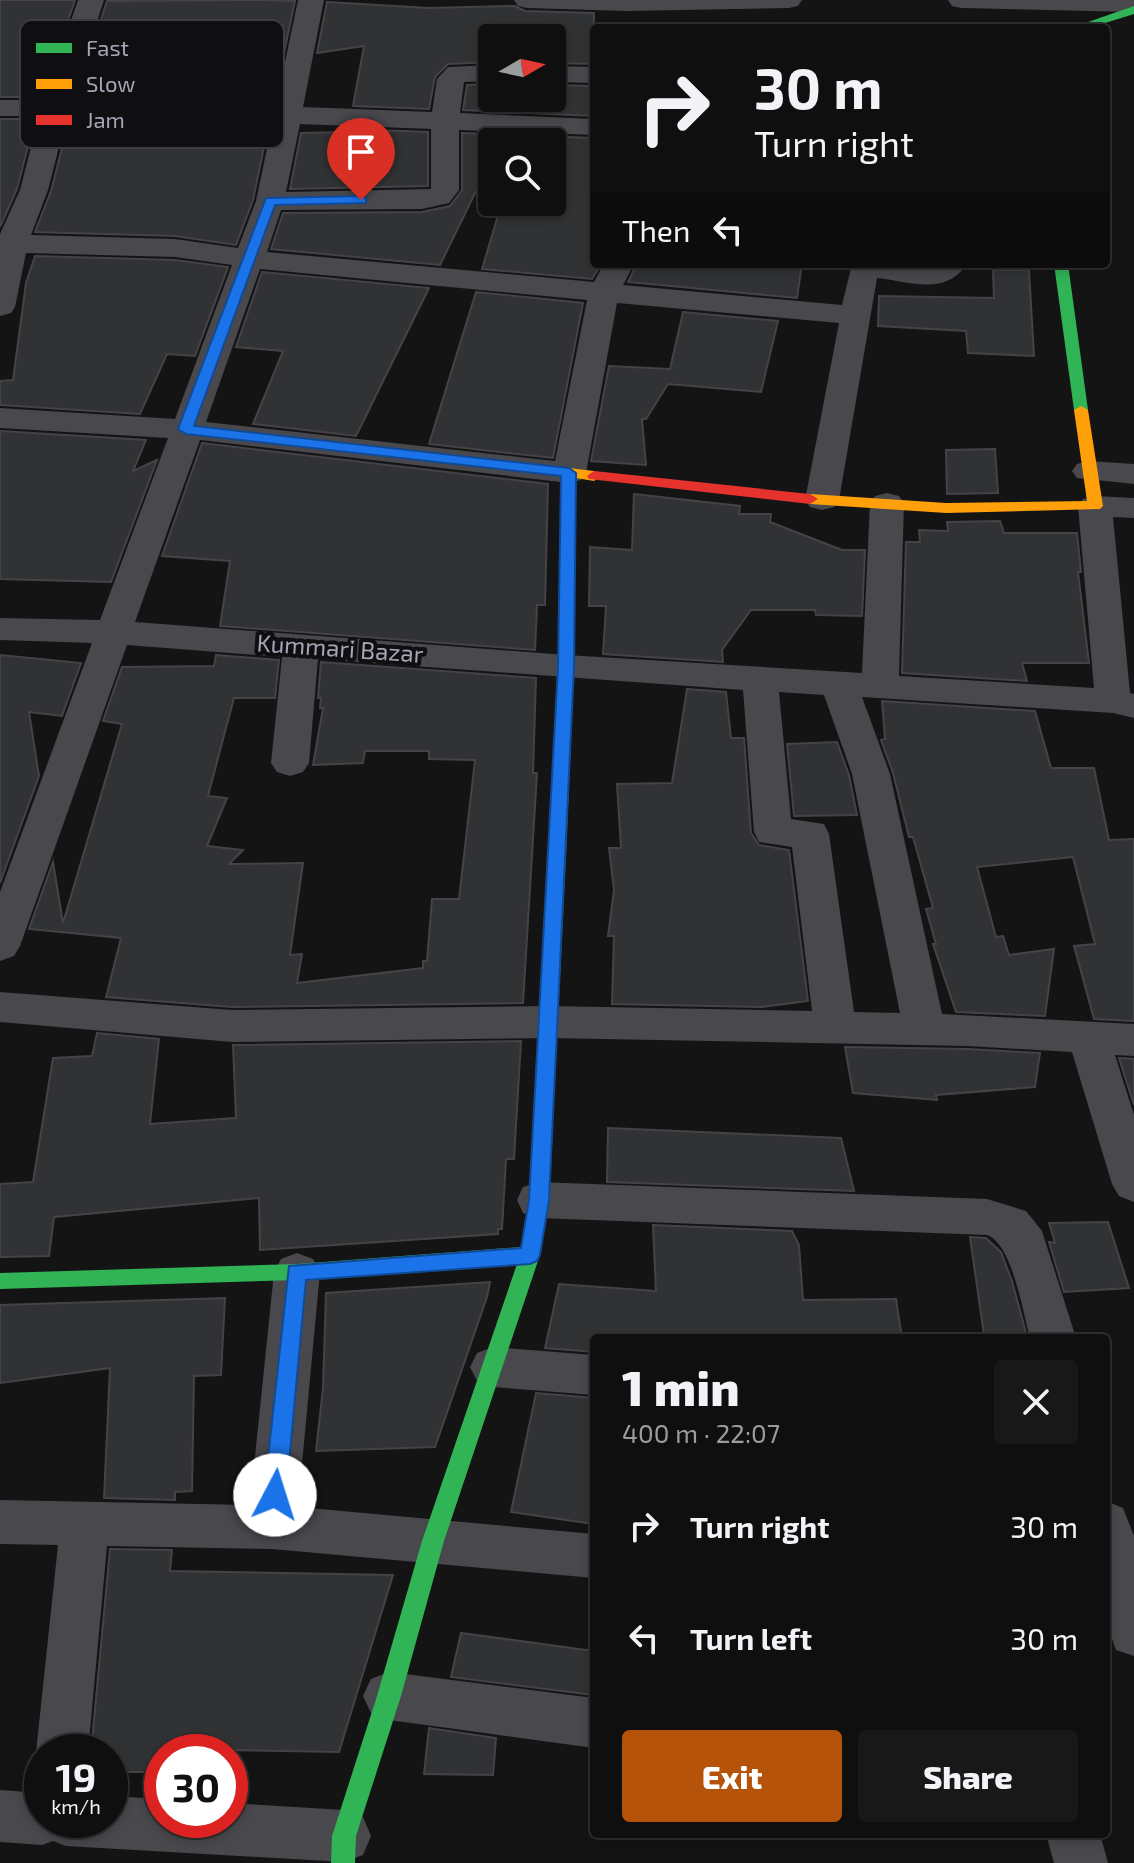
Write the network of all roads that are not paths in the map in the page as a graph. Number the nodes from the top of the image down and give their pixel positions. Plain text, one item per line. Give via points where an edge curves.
1 (91, 0) edge
2 (311, 0) edge
3 (527, 0) edge
4 (789, 0) edge
5 (961, 0) edge
6 (1134, 7) edge
7 (626, 10) edge
8 (84, 20) edge
9 (1088, 24) edge
10 (478, 73) edge
11 (566, 74) edge
12 (590, 75) edge
13 (289, 115) junction
14 (445, 121) junction
15 (590, 127) edge
16 (284, 138) edge
17 (45, 148) edge
18 (282, 148) edge
19 (270, 201) junction
20 (6, 243) edge
21 (249, 259) junction
22 (617, 268) edge
23 (864, 268) edge
24 (864, 268) edge
25 (948, 268) edge
26 (1062, 268) edge
27 (604, 293) junction
28 (0, 307) edge
29 (857, 316) junction
30 (0, 418) edge
31 (186, 429) junction
32 (1089, 471) junction
33 (569, 473) junction
34 (1134, 474) edge
35 (822, 500) junction
36 (887, 503) junction
37 (1095, 506) junction
38 (1134, 508) edge
39 (0, 629) edge
40 (114, 632) junction
41 (301, 646) junction
42 (566, 667) junction
43 (760, 680) junction
44 (839, 685) junction
45 (880, 688) junction
46 (1123, 704) edge
47 (290, 763) dead end
48 (0, 946) edge
49 (0, 1007) edge
50 (549, 1022) junction
51 (835, 1027) junction
52 (924, 1028) junction
53 (1089, 1038) junction
54 (1134, 1040) edge
55 (1134, 1184) edge
56 (539, 1200) junction
57 (530, 1255) junction
58 (297, 1272) junction
59 (0, 1281) edge
60 (1052, 1334) edge
61 (493, 1367) junction
62 (590, 1375) edge
63 (0, 1522) edge
64 (85, 1523) junction
65 (272, 1527) junction
66 (1110, 1539) edge
67 (433, 1541) junction
68 (590, 1556) edge
69 (1121, 1582) edge
70 (1134, 1633) edge
71 (389, 1696) junction
72 (590, 1722) edge
73 (64, 1734) edge
74 (0, 1816) edge
75 (24, 1818) edge
76 (128, 1826) edge
77 (1074, 1838) edge
78 (343, 1849) edge
79 (1081, 1863) edge

1 - 8 street
2 - 13 street
3 - 7 street
4 - 7 street
5 - 6 street
6 - 9 street
10 - 14 street via 458,73 451,79
11 - 12 street
13 - 14 street
13 - 16 street
14 - 15 street
14 - 19 street via 445,190 439,197
17 - 20 street via 34,190
18 - 19 street
19 - 21 street
20 - 21 street via 175,248
20 - 28 street
21 - 27 street
21 - 31 street
22 - 27 street
23 - 29 street
24 - 25 street via 940,276
26 - 32 street
27 - 29 street
27 - 33 street
29 - 35 street
30 - 31 street
31 - 33 street
31 - 40 street
32 - 34 street
32 - 37 street
33 - 35 street
33 - 42 street
35 - 36 street
36 - 37 street via 946,508
36 - 45 street
37 - 38 street
37 - 46 street
39 - 40 street, Kummari Bazar
40 - 41 street, Kummari Bazar
40 - 48 street
41 - 42 street, Kummari Bazar
41 - 47 street
42 - 43 street, Kummari Bazar
42 - 50 street
43 - 44 street, Kummari Bazar
43 - 51 street via 773,832 810,834
44 - 45 street, Kummari Bazar
44 - 52 street via 871,774
45 - 46 street, Kummari Bazar
49 - 50 street via 232,1026
50 - 51 street
50 - 56 street
51 - 52 street
52 - 53 street
53 - 54 street
53 - 55 street
56 - 57 street
56 - 60 street via 987,1217 1010,1224 1026,1244
57 - 58 street
57 - 61 street
58 - 59 street
58 - 65 street
61 - 62 street
61 - 67 street
63 - 64 street
64 - 65 street
64 - 73 street
65 - 67 street
66 - 69 street
67 - 68 street
67 - 71 street
69 - 70 street
71 - 72 street
71 - 78 street
74 - 75 street
76 - 78 street
77 - 79 street

